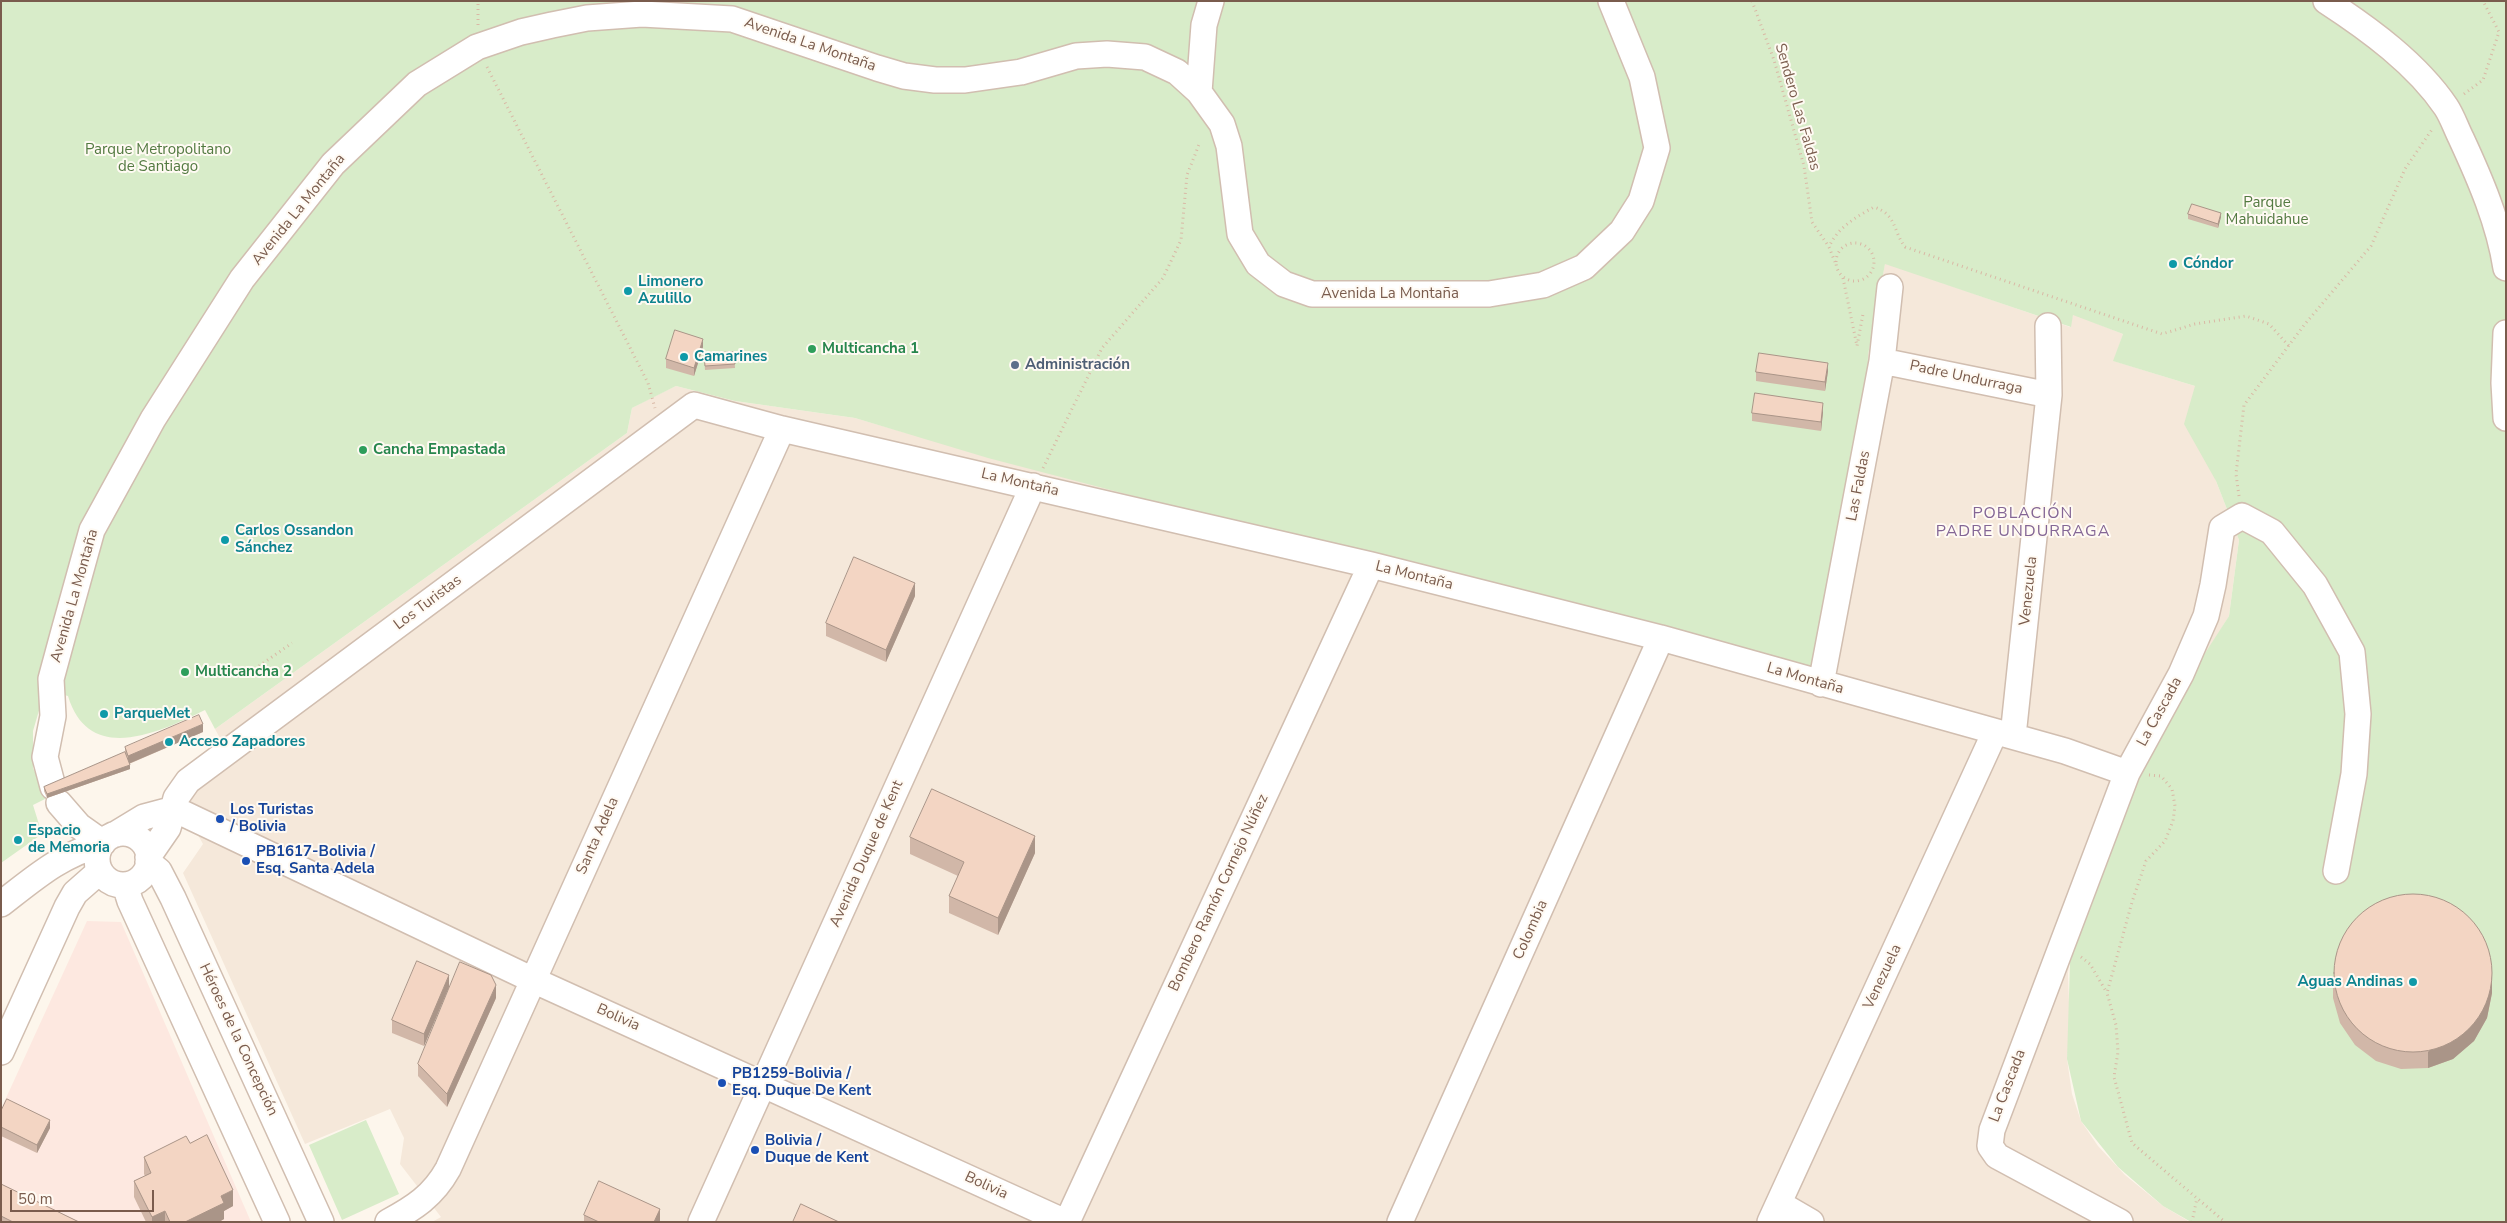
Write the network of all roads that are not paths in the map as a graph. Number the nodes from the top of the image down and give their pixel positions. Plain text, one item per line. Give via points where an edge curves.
1 (1211, 1) edge
2 (1611, 1) edge
3 (2326, 1) edge
4 (1199, 92) junction
5 (2506, 268) edge
6 (1877, 280) road end
7 (2048, 326) dead end
8 (2506, 333) edge
9 (1882, 361) junction
10 (2049, 395) junction
11 (694, 405) joint
12 (2506, 418) edge
13 (782, 429) junction
14 (1033, 486) junction
15 (1371, 565) junction
16 (1661, 638) junction
17 (1822, 684) junction
18 (2004, 734) junction
19 (2127, 773) junction
20 (174, 809) junction
21 (109, 838) junction
22 (148, 859) junction
23 (100, 871) junction
24 (2336, 871) dead end
25 (125, 885) junction
26 (75, 893) junction
27 (9, 898) edge
28 (533, 980) junction
29 (1, 1052) edge
30 (764, 1084) junction
31 (1775, 1213) edge
32 (277, 1222) edge
33 (321, 1222) edge
34 (388, 1222) edge
35 (701, 1222) edge
36 (1066, 1222) edge
37 (1400, 1222) edge
38 (1811, 1222) edge
39 (2120, 1222) edge

1 - 4 street via 1204,25
2 - 4 street, Avenida La Montaña via 1642,77 1656,148 1641,201 1622,231 1584,267 1544,285 1489,294 1312,294 1284,284 1258,264 1240,234 1229,146 1222,124
3 - 5 street via 2369,28 2447,107 2479,178 2500,239
4 - 21 street, Avenida La Montaña via 1177,72 1145,57 1076,56 1021,72 965,80 904,76 732,19 642,14 587,18 521,32 477,47 417,84 333,164 242,279 153,419 92,530 52,679 53,716 45,757 56,795 80,826
6 - 9 street, Las Faldas
7 - 10 street, Venezuela
8 - 12 street
9 - 10 street, Padre Undurraga
9 - 17 street, Las Faldas
10 - 18 street, Venezuela
11 - 13 street, La Montaña
11 - 20 street, Los Turistas via 188,781 176,798
13 - 14 street, La Montaña
13 - 28 street, Santa Adela
14 - 15 street, La Montaña
14 - 30 street, Avenida Duque de Kent
15 - 16 street, La Montaña
15 - 36 street, Bombero Ramón Cornejo Núñez
16 - 17 street, La Montaña
16 - 37 street, Colombia
17 - 18 street, La Montaña
18 - 19 street, La Montaña via 2073,753
18 - 31 street, Venezuela
19 - 24 street, La Cascada via 2181,674 2206,616 2222,528 2242,516 2272,532 2315,585 2352,652 2358,714 2354,774
19 - 39 street, La Cascada via 1992,1130 1990,1146 1997,1156
20 - 21 street via 144,817
20 - 22 street, Los Turistas via 168,828
20 - 28 street, Bolivia
21 - 22 street via 135,836 144,845
21 - 23 street via 97,854
21 - 27 street via 64,857
22 - 25 street via 141,878
22 - 33 street, Héroes de la Concepción via 159,871 173,898
23 - 25 street via 113,883
23 - 26 street
25 - 32 street
26 - 27 street via 50,888
26 - 29 street
28 - 30 street, Bolivia
28 - 34 street, Santa Adela via 442,1178 420,1204
30 - 35 street, Avenida Duque de Kent
30 - 36 street, Bolivia
31 - 38 street

